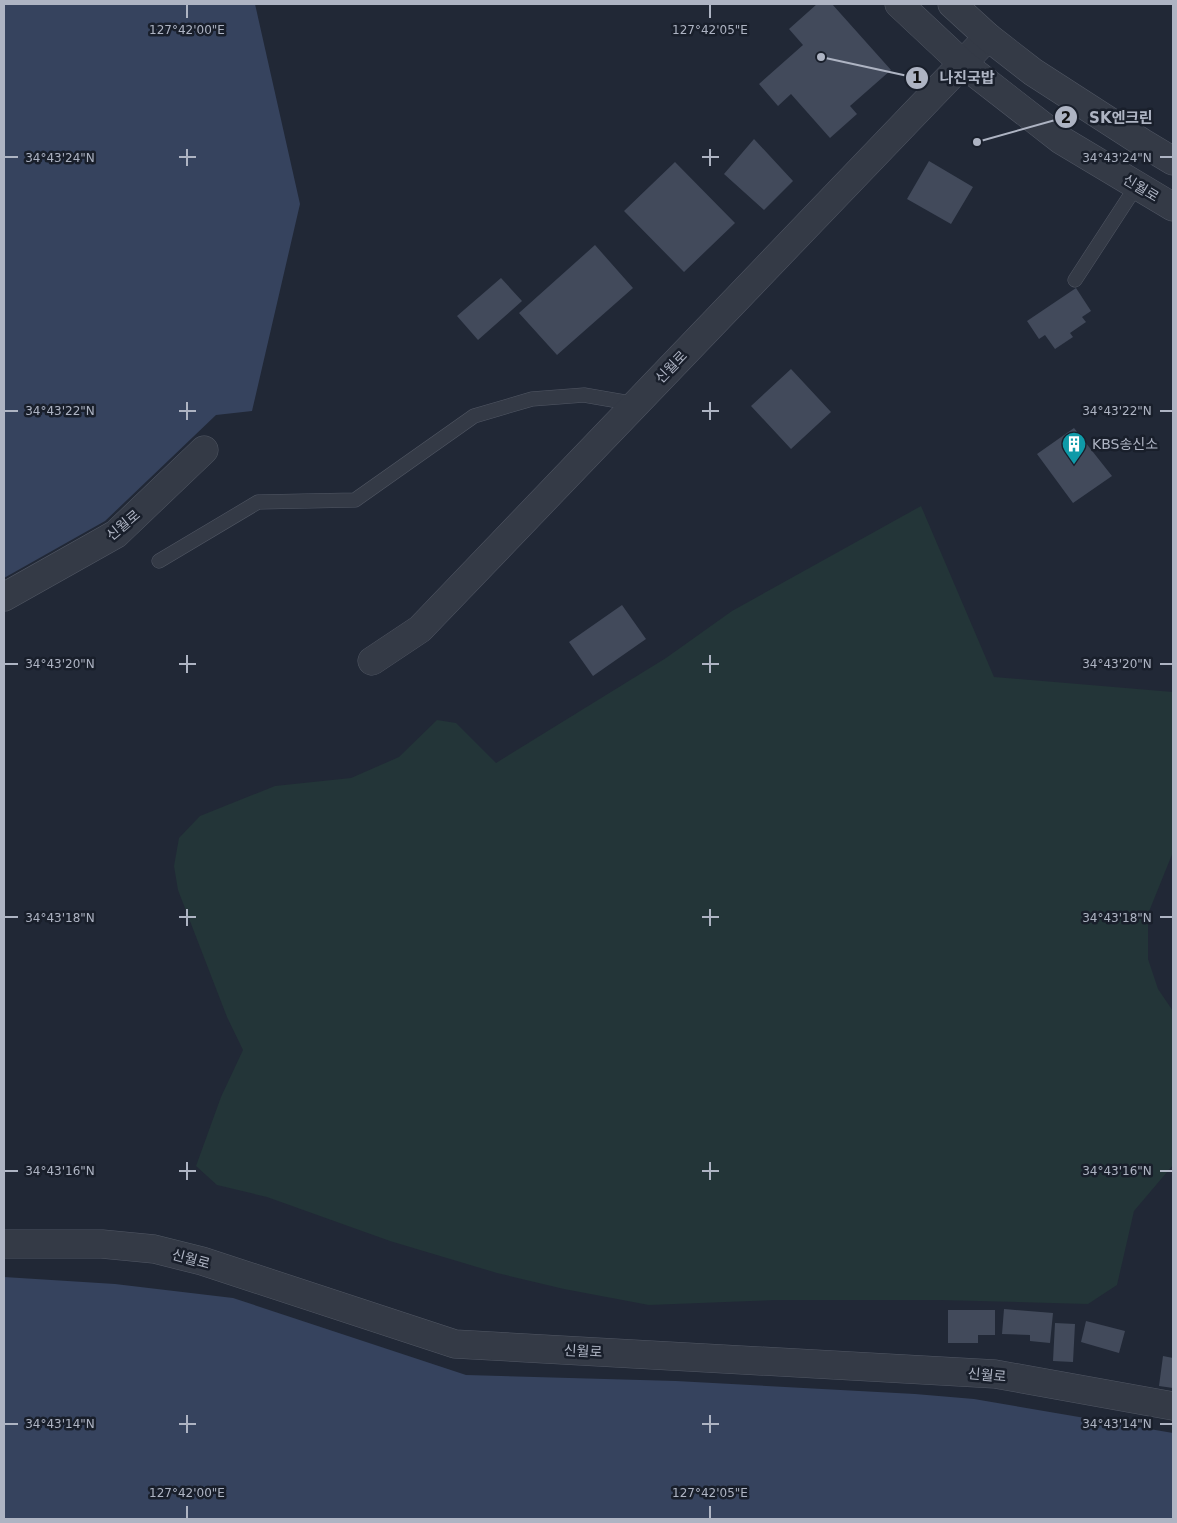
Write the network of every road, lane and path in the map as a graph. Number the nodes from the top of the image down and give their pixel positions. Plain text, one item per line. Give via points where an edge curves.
1 (899, 4) edge
2 (952, 4) edge
3 (988, 37) junction
4 (962, 63) junction
5 (1173, 161) edge
6 (1137, 185) junction
7 (1173, 207) edge
8 (1075, 280) dead end
9 (636, 404) junction
10 (204, 450) dead end
11 (159, 561) dead end
12 (4, 597) edge
13 (372, 660) dead end
14 (4, 1244) edge
15 (1173, 1406) edge

1 - 4 street, 신월로
2 - 3 street
3 - 4 street, 신월로
3 - 5 street via 1033,72
4 - 6 street, 신월로 via 1061,140
4 - 9 street, 신월로
6 - 7 street, 신월로
6 - 8 lane
9 - 11 lane via 584,395 532,399 474,416 355,500 258,502
9 - 13 street, 신월로 via 420,629
10 - 12 street, 신월로 via 116,534
14 - 15 street, 신월로 via 102,1244 154,1249 202,1261 455,1344 995,1374

